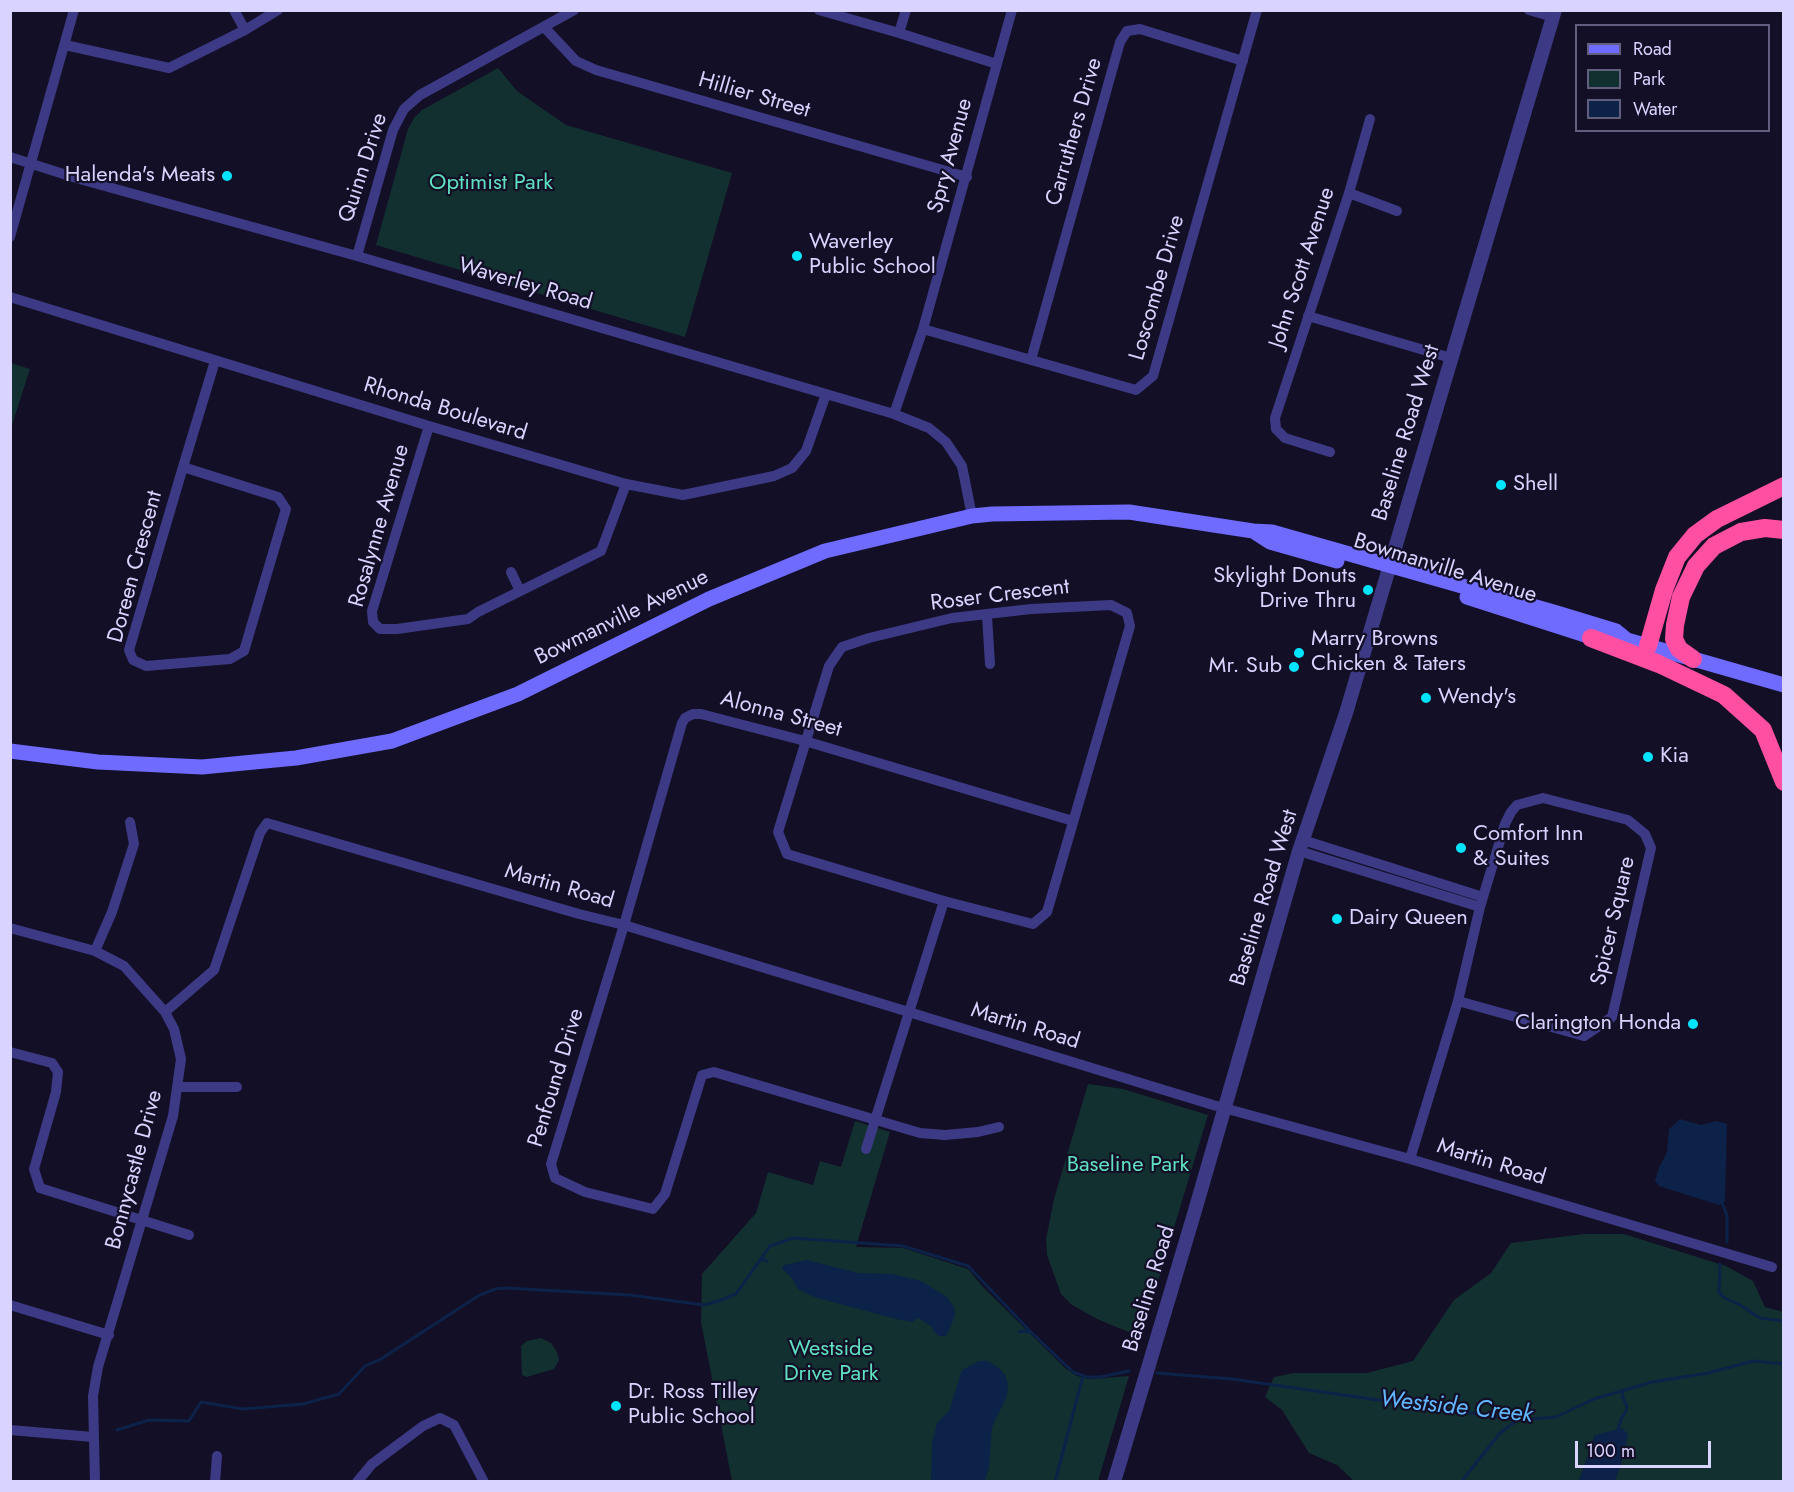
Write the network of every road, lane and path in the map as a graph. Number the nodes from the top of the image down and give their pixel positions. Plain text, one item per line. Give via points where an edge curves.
1 (74, 10) edge
2 (234, 10) edge
3 (278, 10) edge
4 (574, 10) edge
5 (819, 10) edge
6 (906, 10) edge
7 (1012, 10) edge
8 (1257, 10) edge
9 (1529, 10) edge
10 (1554, 14) edge
11 (544, 27) junction
12 (245, 30) junction
13 (899, 33) junction
14 (65, 45) junction
15 (1243, 61) junction
16 (997, 63) junction
17 (1370, 119) dead end
18 (10, 157) edge
19 (31, 162) junction
20 (967, 177) junction
21 (1349, 193) junction
22 (1397, 211) dead end
23 (10, 237) edge
24 (357, 256) junction
25 (10, 297) edge
26 (1308, 316) junction
27 (923, 329) junction
28 (1451, 358) junction
29 (1031, 360) junction
30 (215, 362) junction
31 (826, 394) junction
32 (894, 414) junction
33 (429, 426) junction
34 (1330, 452) dead end
35 (183, 467) junction
36 (626, 484) junction
37 (1784, 486) edge
38 (972, 516) junction
39 (1784, 530) edge
40 (1388, 569) junction
41 (510, 572) dead end
42 (520, 591) junction
43 (987, 616) junction
44 (1591, 638) junction
45 (1627, 640) junction
46 (1648, 646) junction
47 (1693, 659) junction
48 (990, 664) dead end
49 (1784, 686) edge
50 (805, 741) junction
51 (10, 751) edge
52 (1784, 782) edge
53 (1073, 821) junction
54 (130, 822) dead end
55 (1301, 846) junction
56 (944, 901) junction
57 (1481, 902) junction
58 (624, 925) junction
59 (10, 928) edge
60 (95, 951) junction
61 (1458, 1001) junction
62 (165, 1012) junction
63 (908, 1012) junction
64 (10, 1052) edge
65 (237, 1087) dead end
66 (178, 1088) junction
67 (1224, 1108) junction
68 (875, 1120) junction
69 (999, 1127) dead end
70 (866, 1149) dead end
71 (1410, 1159) junction
72 (143, 1219) junction
73 (189, 1235) dead end
74 (1772, 1268) dead end
75 (10, 1305) edge
76 (109, 1335) junction
77 (10, 1430) edge
78 (93, 1437) junction
79 (217, 1456) dead end
80 (95, 1482) edge
81 (215, 1482) edge
82 (357, 1482) edge
83 (484, 1482) edge
84 (1113, 1482) edge

1 - 14 street
2 - 12 street
3 - 12 street
4 - 11 street, Quinn Drive
5 - 13 street
6 - 13 street
7 - 16 street, Spry Avenue
8 - 15 street, Loscombe Drive
9 - 10 street
10 - 28 street, Baseline Road West
11 - 20 street, Hillier Street via 576,61 596,70
11 - 24 street, Quinn Drive via 420,95 404,109 393,130
12 - 14 street via 169,68
13 - 16 street
14 - 19 street
15 - 29 street, Loscombe Drive via 1153,376 1136,390
15 - 29 street, Carruthers Drive via 1140,29 1127,31 1120,42
16 - 20 street, Spry Avenue
17 - 21 street, John Scott Avenue
18 - 19 street, Waverley Road
19 - 23 street
19 - 24 street, Waverley Road
20 - 27 street, Spry Avenue
21 - 22 street
21 - 26 street, John Scott Avenue
24 - 31 street, Waverley Road
25 - 30 street, Rhonda Boulevard
26 - 28 street
26 - 34 street, John Scott Avenue via 1275,418 1276,429 1285,438
27 - 29 street, Loscombe Drive
27 - 32 street, Spry Avenue
28 - 40 street, Baseline Road West
30 - 33 street, Rhonda Boulevard
30 - 35 street, Doreen Crescent
31 - 32 street, Waverley Road
31 - 36 street, Rhonda Boulevard via 806,451 792,468 774,476 683,495
32 - 38 street, Waverley Road via 929,428 946,442 962,466
33 - 36 street, Rhonda Boulevard
33 - 42 street, Rosalynne Avenue via 372,611 373,622 380,630 468,619
35 - 35 street, Doreen Crescent via 129,650 133,660 146,666 230,659 244,651 286,509 278,497
36 - 42 street, Rosalynne Avenue via 600,550
37 - 46 highway via 1717,519 1689,542 1677,557
38 - 40 main road, Bowmanville Avenue via 1129,512 1253,531 1270,543
38 - 51 main road, Bowmanville Avenue via 825,551 709,599 518,694 392,741 296,758 202,767 98,762
39 - 47 highway via 1741,532 1714,546 1696,566 1681,597 1674,639
40 - 44 main road, Bowmanville Avenue
40 - 45 main road, Bowmanville Avenue via 1616,631
40 - 55 street, Baseline Road West via 1346,714
41 - 42 street
43 - 48 street
43 - 50 street, Roser Crescent via 952,618 842,647 829,666
43 - 53 street, Roser Crescent via 1031,609 1111,605 1127,613 1130,626
44 - 45 main road, Bowmanville Avenue
44 - 52 highway via 1724,694 1763,730
45 - 46 main road, Bowmanville Avenue
46 - 47 main road, Bowmanville Avenue
47 - 49 main road, Bowmanville Avenue
50 - 53 street, Alonna Street
50 - 56 street, Roser Crescent via 778,832 788,854
50 - 58 street, Alonna Street via 701,714 685,718
53 - 56 street, Roser Crescent via 1047,912 1034,924
54 - 60 street via 134,844
55 - 57 street
55 - 67 street, Baseline Road West
56 - 63 street
57 - 61 street, Spicer Square
57 - 61 street, Spicer Square via 1510,812 1529,801 1543,798 1629,820 1645,834 1651,848 1611,1017 1584,1036
58 - 62 street, Martin Road via 267,823 260,833 214,970
58 - 63 street, Martin Road
58 - 68 street, Penfound Drive via 551,1164 555,1178 585,1192 653,1209 665,1194 702,1075 714,1072
59 - 60 street, Bonnycastle Drive
60 - 62 street, Bonnycastle Drive via 124,966
61 - 71 street, Spicer Square
62 - 66 street, Bonnycastle Drive via 174,1029 181,1059
63 - 67 street, Martin Road
63 - 68 street
64 - 72 street via 52,1064 58,1072 34,1169 40,1188
65 - 66 street
66 - 72 street, Bonnycastle Drive
67 - 71 street, Martin Road
67 - 84 street, Baseline Road
68 - 69 street via 920,1133 945,1135
68 - 70 street
71 - 74 street, Martin Road
72 - 73 street
72 - 76 street, Bonnycastle Drive
75 - 76 street
76 - 78 street, Bonnycastle Drive via 93,1396
77 - 78 street
78 - 80 street, Bonnycastle Drive
79 - 81 street
82 - 83 street via 372,1464 440,1418 454,1425

